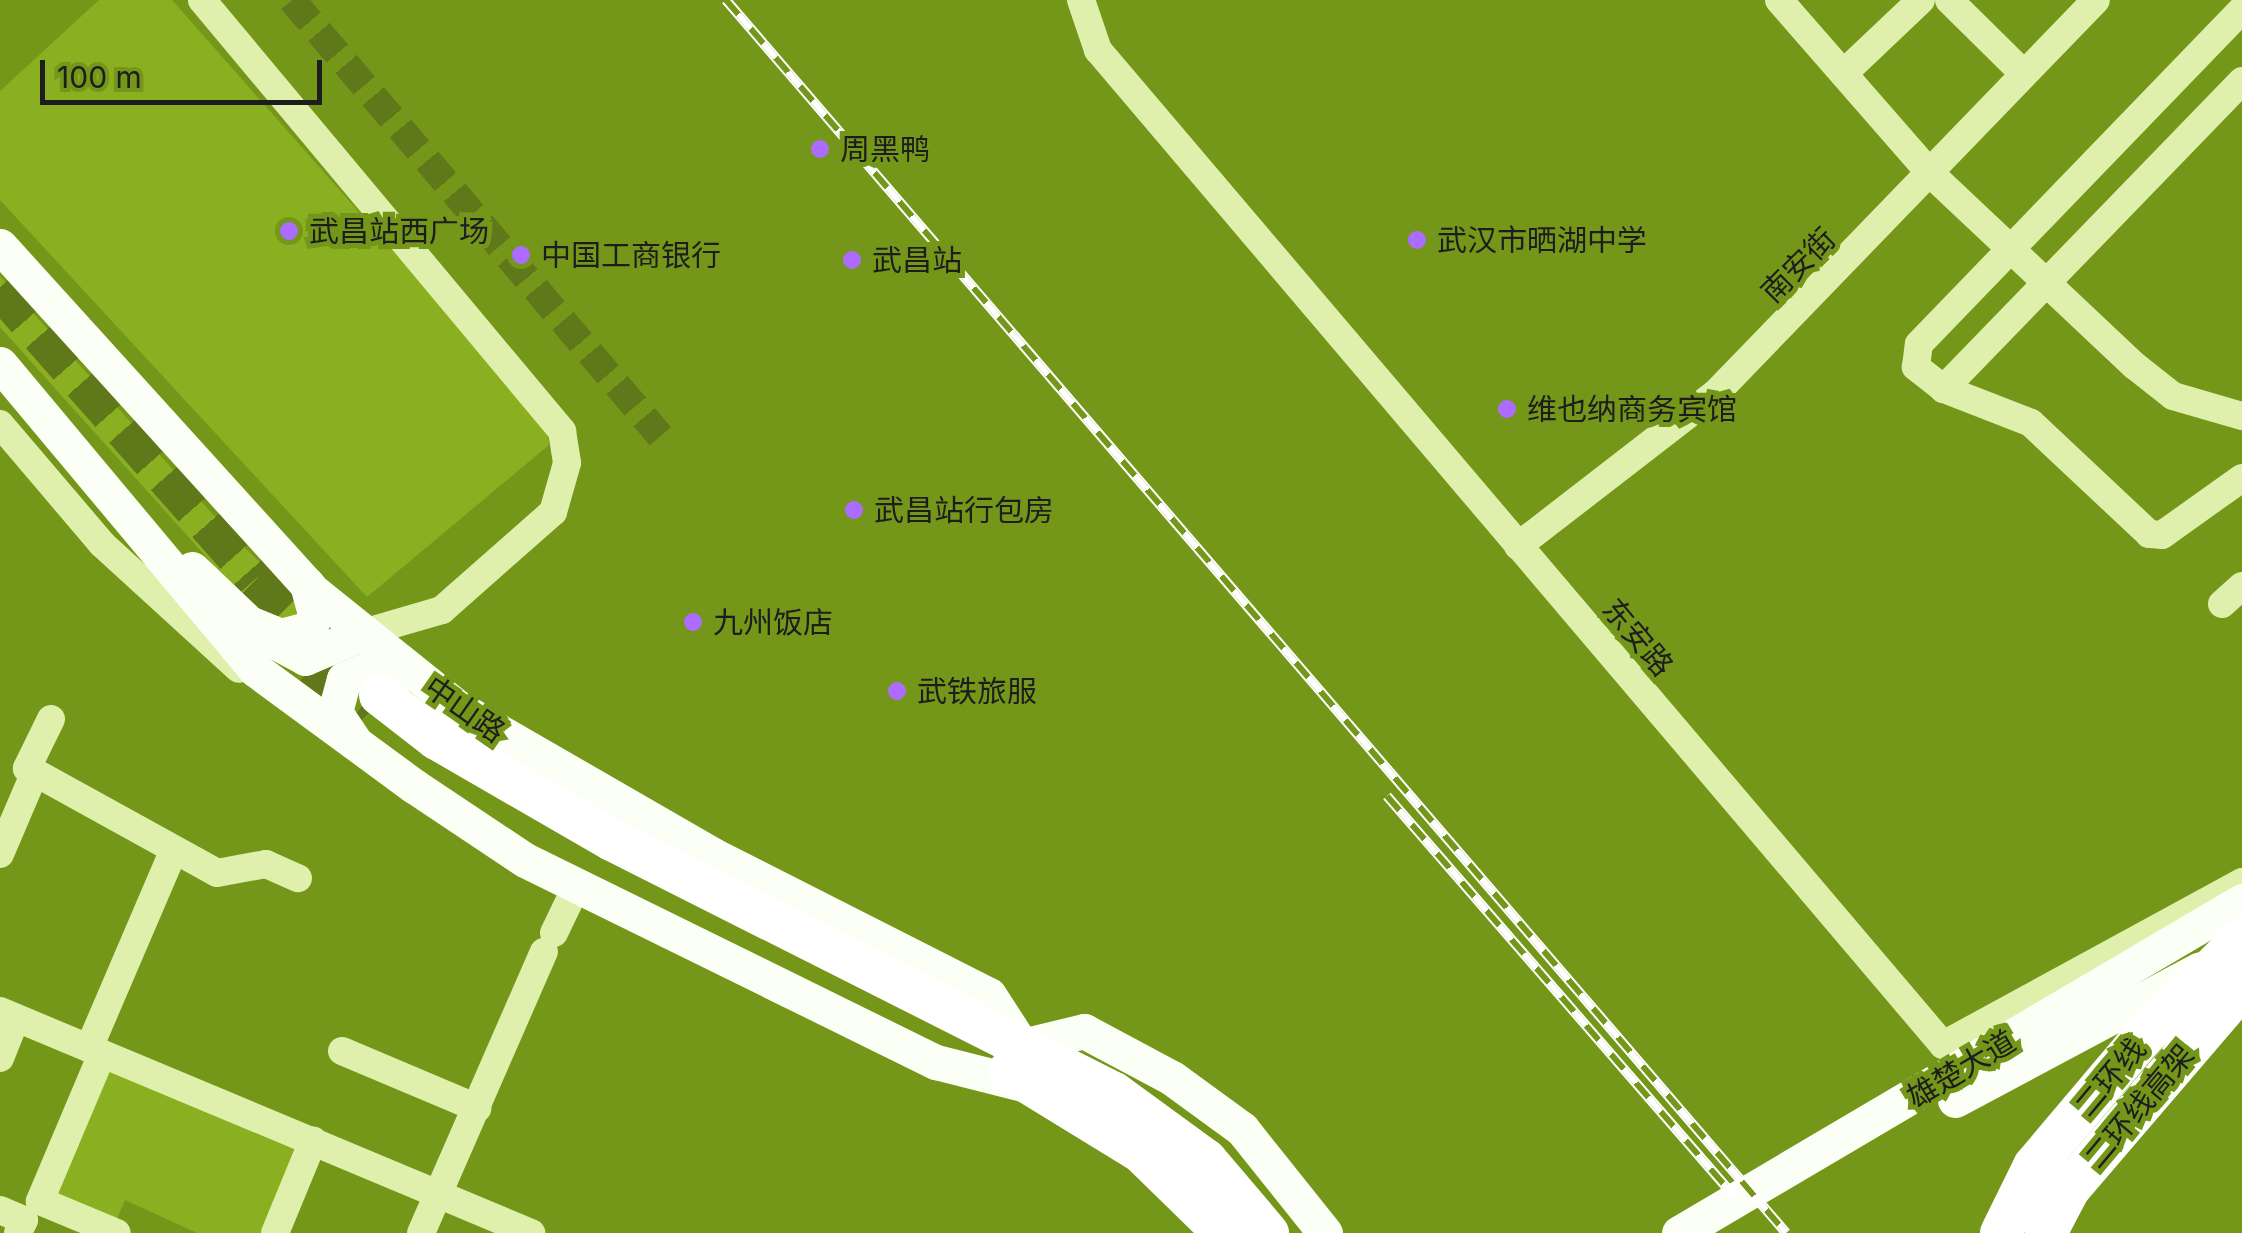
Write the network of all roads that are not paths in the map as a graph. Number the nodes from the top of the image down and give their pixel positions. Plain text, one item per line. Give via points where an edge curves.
1 (202, 0) edge
2 (1081, 0) edge
3 (1779, 0) edge
4 (1921, 0) edge
5 (1949, 0) edge
6 (1976, 0) edge
7 (2096, 0) edge
8 (2242, 9) edge
9 (2030, 68) junction
10 (1844, 73) junction
11 (2242, 81) edge
12 (1931, 174) junction
13 (0, 246) edge
14 (2010, 250) junction
15 (2046, 284) junction
16 (0, 364) edge
17 (1944, 389) junction
18 (2242, 416) edge
19 (0, 424) edge
20 (2242, 478) edge
21 (1518, 546) junction
22 (151, 547) junction
23 (306, 584) junction
24 (249, 623) junction
25 (363, 633) junction
26 (51, 718) dead end
27 (381, 720) junction
28 (34, 772) junction
29 (174, 850) junction
30 (0, 854) edge
31 (298, 878) dead end
32 (2242, 882) edge
33 (577, 885) junction
34 (2242, 901) edge
35 (2242, 943) edge
36 (2242, 986) edge
37 (8, 1014) edge
38 (1022, 1046) junction
39 (96, 1051) junction
40 (342, 1051) dead end
41 (0, 1058) edge
42 (1044, 1089) junction
43 (477, 1108) junction
44 (313, 1142) junction
45 (1141, 1152) junction
46 (438, 1194) junction
47 (0, 1210) edge
48 (18, 1233) edge
49 (117, 1233) edge
50 (274, 1233) edge
51 (421, 1233) edge
52 (531, 1233) edge
53 (1201, 1233) edge
54 (1224, 1233) edge
55 (1268, 1233) edge
56 (1326, 1233) edge
57 (1679, 1233) edge
58 (1719, 1233) edge
59 (2001, 1233) edge
60 (2046, 1233) edge

1 - 25 street via 562,431 567,463 553,512 442,610
2 - 21 street, 东安路 via 1098,50
3 - 10 street
4 - 10 street
5 - 9 street
6 - 9 street
7 - 9 street, 南安街
8 - 14 street
9 - 12 street, 南安街
10 - 12 street
11 - 15 street
12 - 14 street
12 - 21 street, 南安街 via 1717,392
13 - 23 main road, 中山路
14 - 15 street
14 - 17 street via 1920,344 1916,367
15 - 17 street
15 - 18 street via 2172,396
16 - 22 main road, 中山路
17 - 20 street via 2031,423 2150,534 2162,534
19 - 27 street via 102,544 160,600 336,748
21 - 32 street, 东安路 via 1943,1046
22 - 24 main road via 204,576
22 - 27 main road, 中山路 via 256,670
23 - 24 main road via 316,614 310,628 281,636
23 - 25 main road, 中山路
24 - 25 main road via 305,658
25 - 27 main road, 中山路
26 - 28 street via 27,768
27 - 33 main road, 中山路 via 525,860
27 - 38 highway via 437,739 612,840
27 - 42 highway via 486,797
28 - 29 street
28 - 30 street
29 - 31 street via 216,874 266,864
29 - 39 street
33 - 42 main road, 中山路 via 936,1062
33 - 43 street
34 - 57 main road, 雄楚大道
35 - 58 main road, 雄楚大道
35 - 59 highway, 二环线, bridge via 2143,1037 2034,1166
36 - 60 highway, 二环线高架 via 2068,1188
37 - 39 street
37 - 41 street
38 - 55 highway via 1164,1125 1206,1160
38 - 56 main road via 1084,1031 1172,1078 1242,1129
39 - 44 street
39 - 49 street via 40,1201
40 - 43 street
42 - 45 highway
43 - 46 street
44 - 46 street
44 - 50 street
45 - 53 main road
45 - 54 highway
46 - 51 street
46 - 52 street
47 - 48 street via 24,1220

